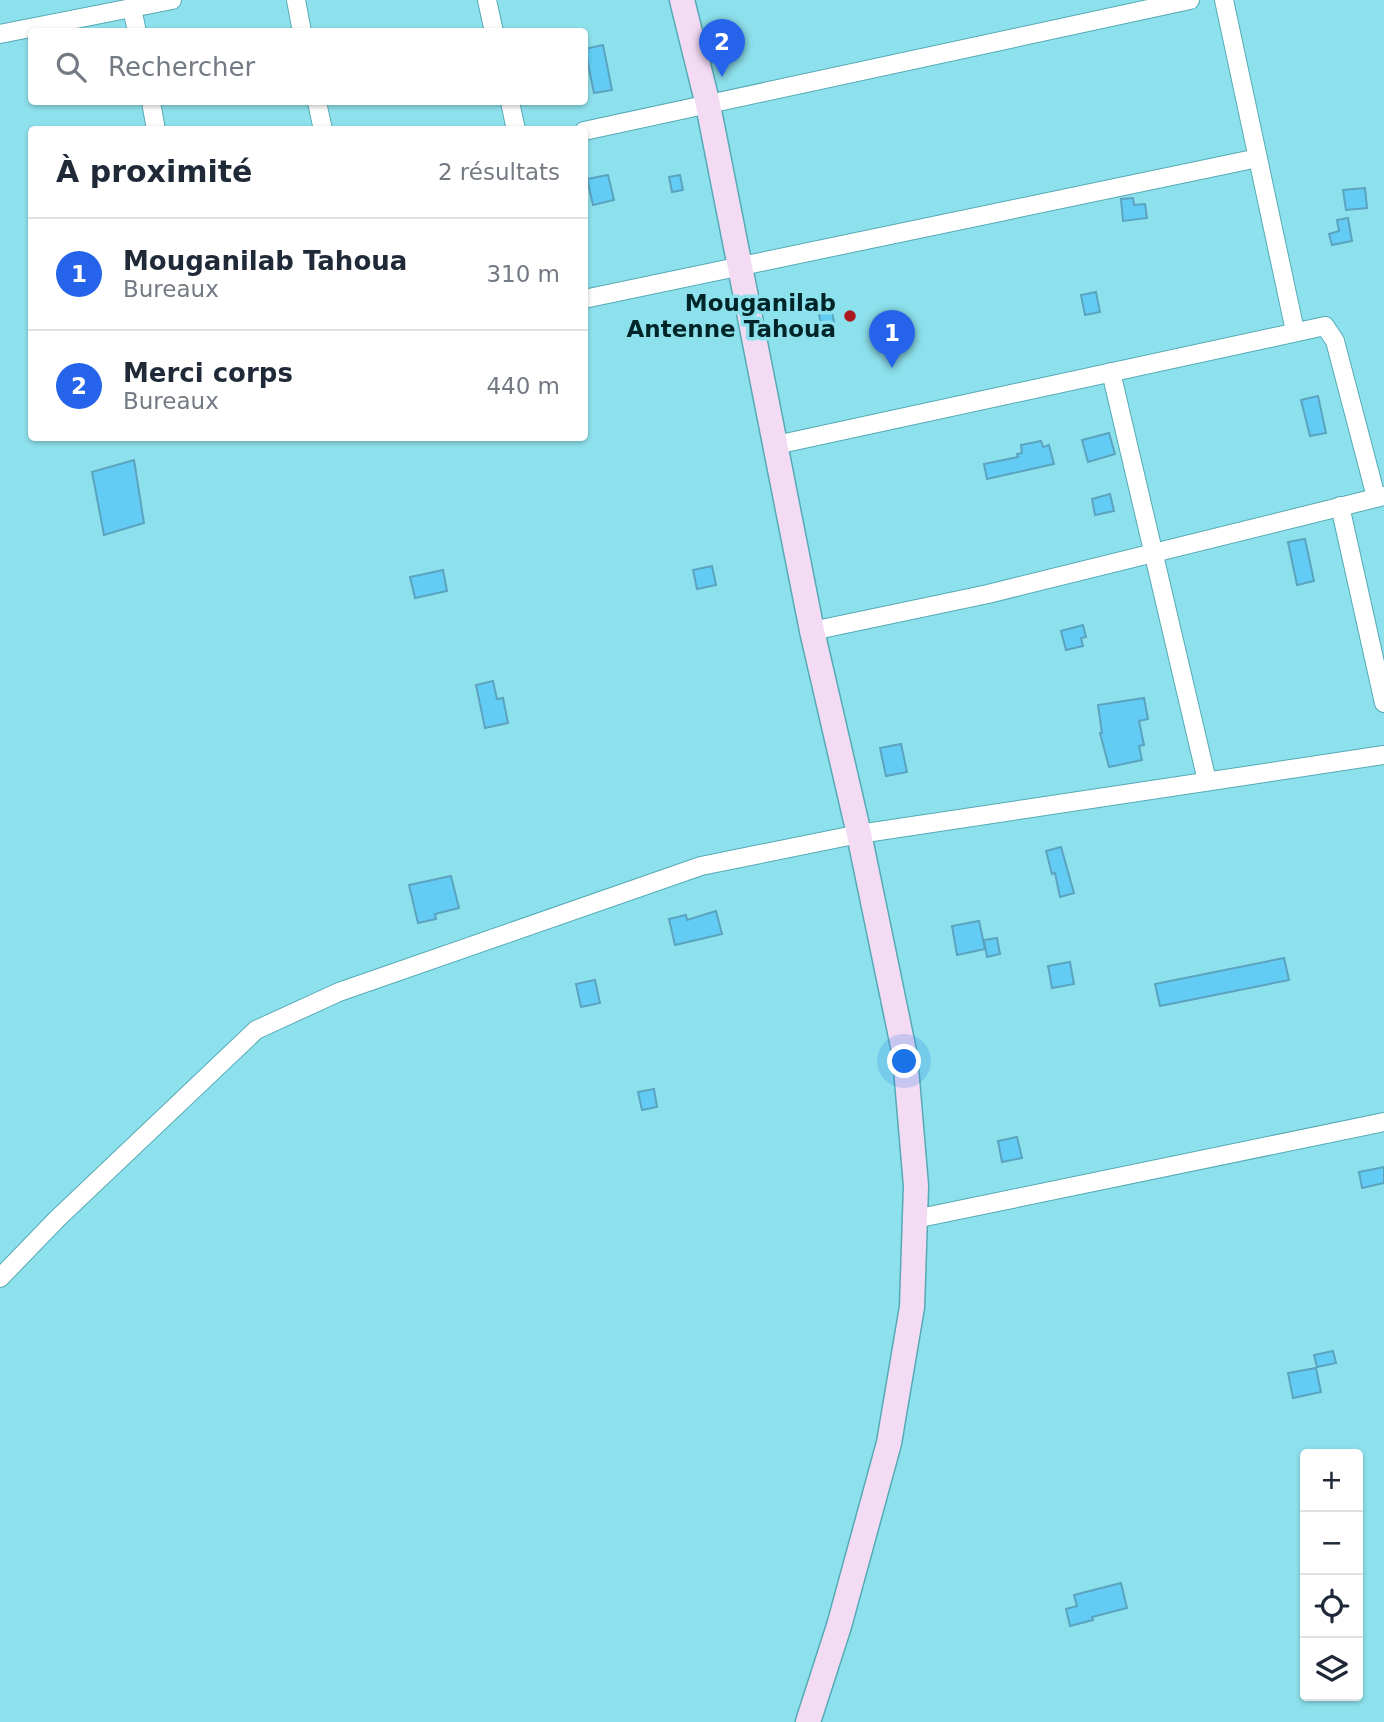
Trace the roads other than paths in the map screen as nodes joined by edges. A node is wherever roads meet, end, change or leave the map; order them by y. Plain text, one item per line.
1 (172, 0) edge
2 (296, 0) edge
3 (487, 0) edge
4 (682, 0) edge
5 (1190, 0) edge
6 (1224, 0) edge
7 (132, 8) junction
8 (28, 28) edge
9 (30, 28) edge
10 (136, 28) edge
11 (301, 28) edge
12 (493, 28) edge
13 (0, 34) edge
14 (151, 105) edge
15 (318, 105) edge
16 (511, 105) edge
17 (708, 105) junction
18 (155, 126) edge
19 (322, 126) edge
20 (515, 126) edge
21 (588, 130) edge
22 (1258, 158) junction
23 (740, 266) junction
24 (588, 298) edge
25 (1295, 331) junction
26 (1111, 372) junction
27 (776, 445) junction
28 (1380, 497) edge
29 (1340, 506) junction
30 (1153, 553) junction
31 (812, 631) junction
32 (1384, 703) edge
33 (1384, 755) edge
34 (1207, 781) junction
35 (859, 834) junction
36 (1384, 1122) edge
37 (915, 1219) junction
38 (0, 1278) edge
39 (808, 1722) edge

1 - 7 street
2 - 11 street
3 - 12 street
4 - 17 street
5 - 17 street
6 - 22 street
7 - 9 street
7 - 10 street
8 - 13 street
14 - 18 street
15 - 19 street
16 - 20 street
17 - 21 street
17 - 23 street
22 - 23 street
22 - 25 street
23 - 24 street
23 - 27 street
25 - 26 street
25 - 28 street
26 - 27 street
26 - 30 street
27 - 31 street
28 - 29 street
29 - 30 street
29 - 32 street
30 - 31 street
30 - 34 street
31 - 35 street
33 - 34 street
34 - 35 street
35 - 37 street
35 - 38 street
36 - 37 street
37 - 39 street

